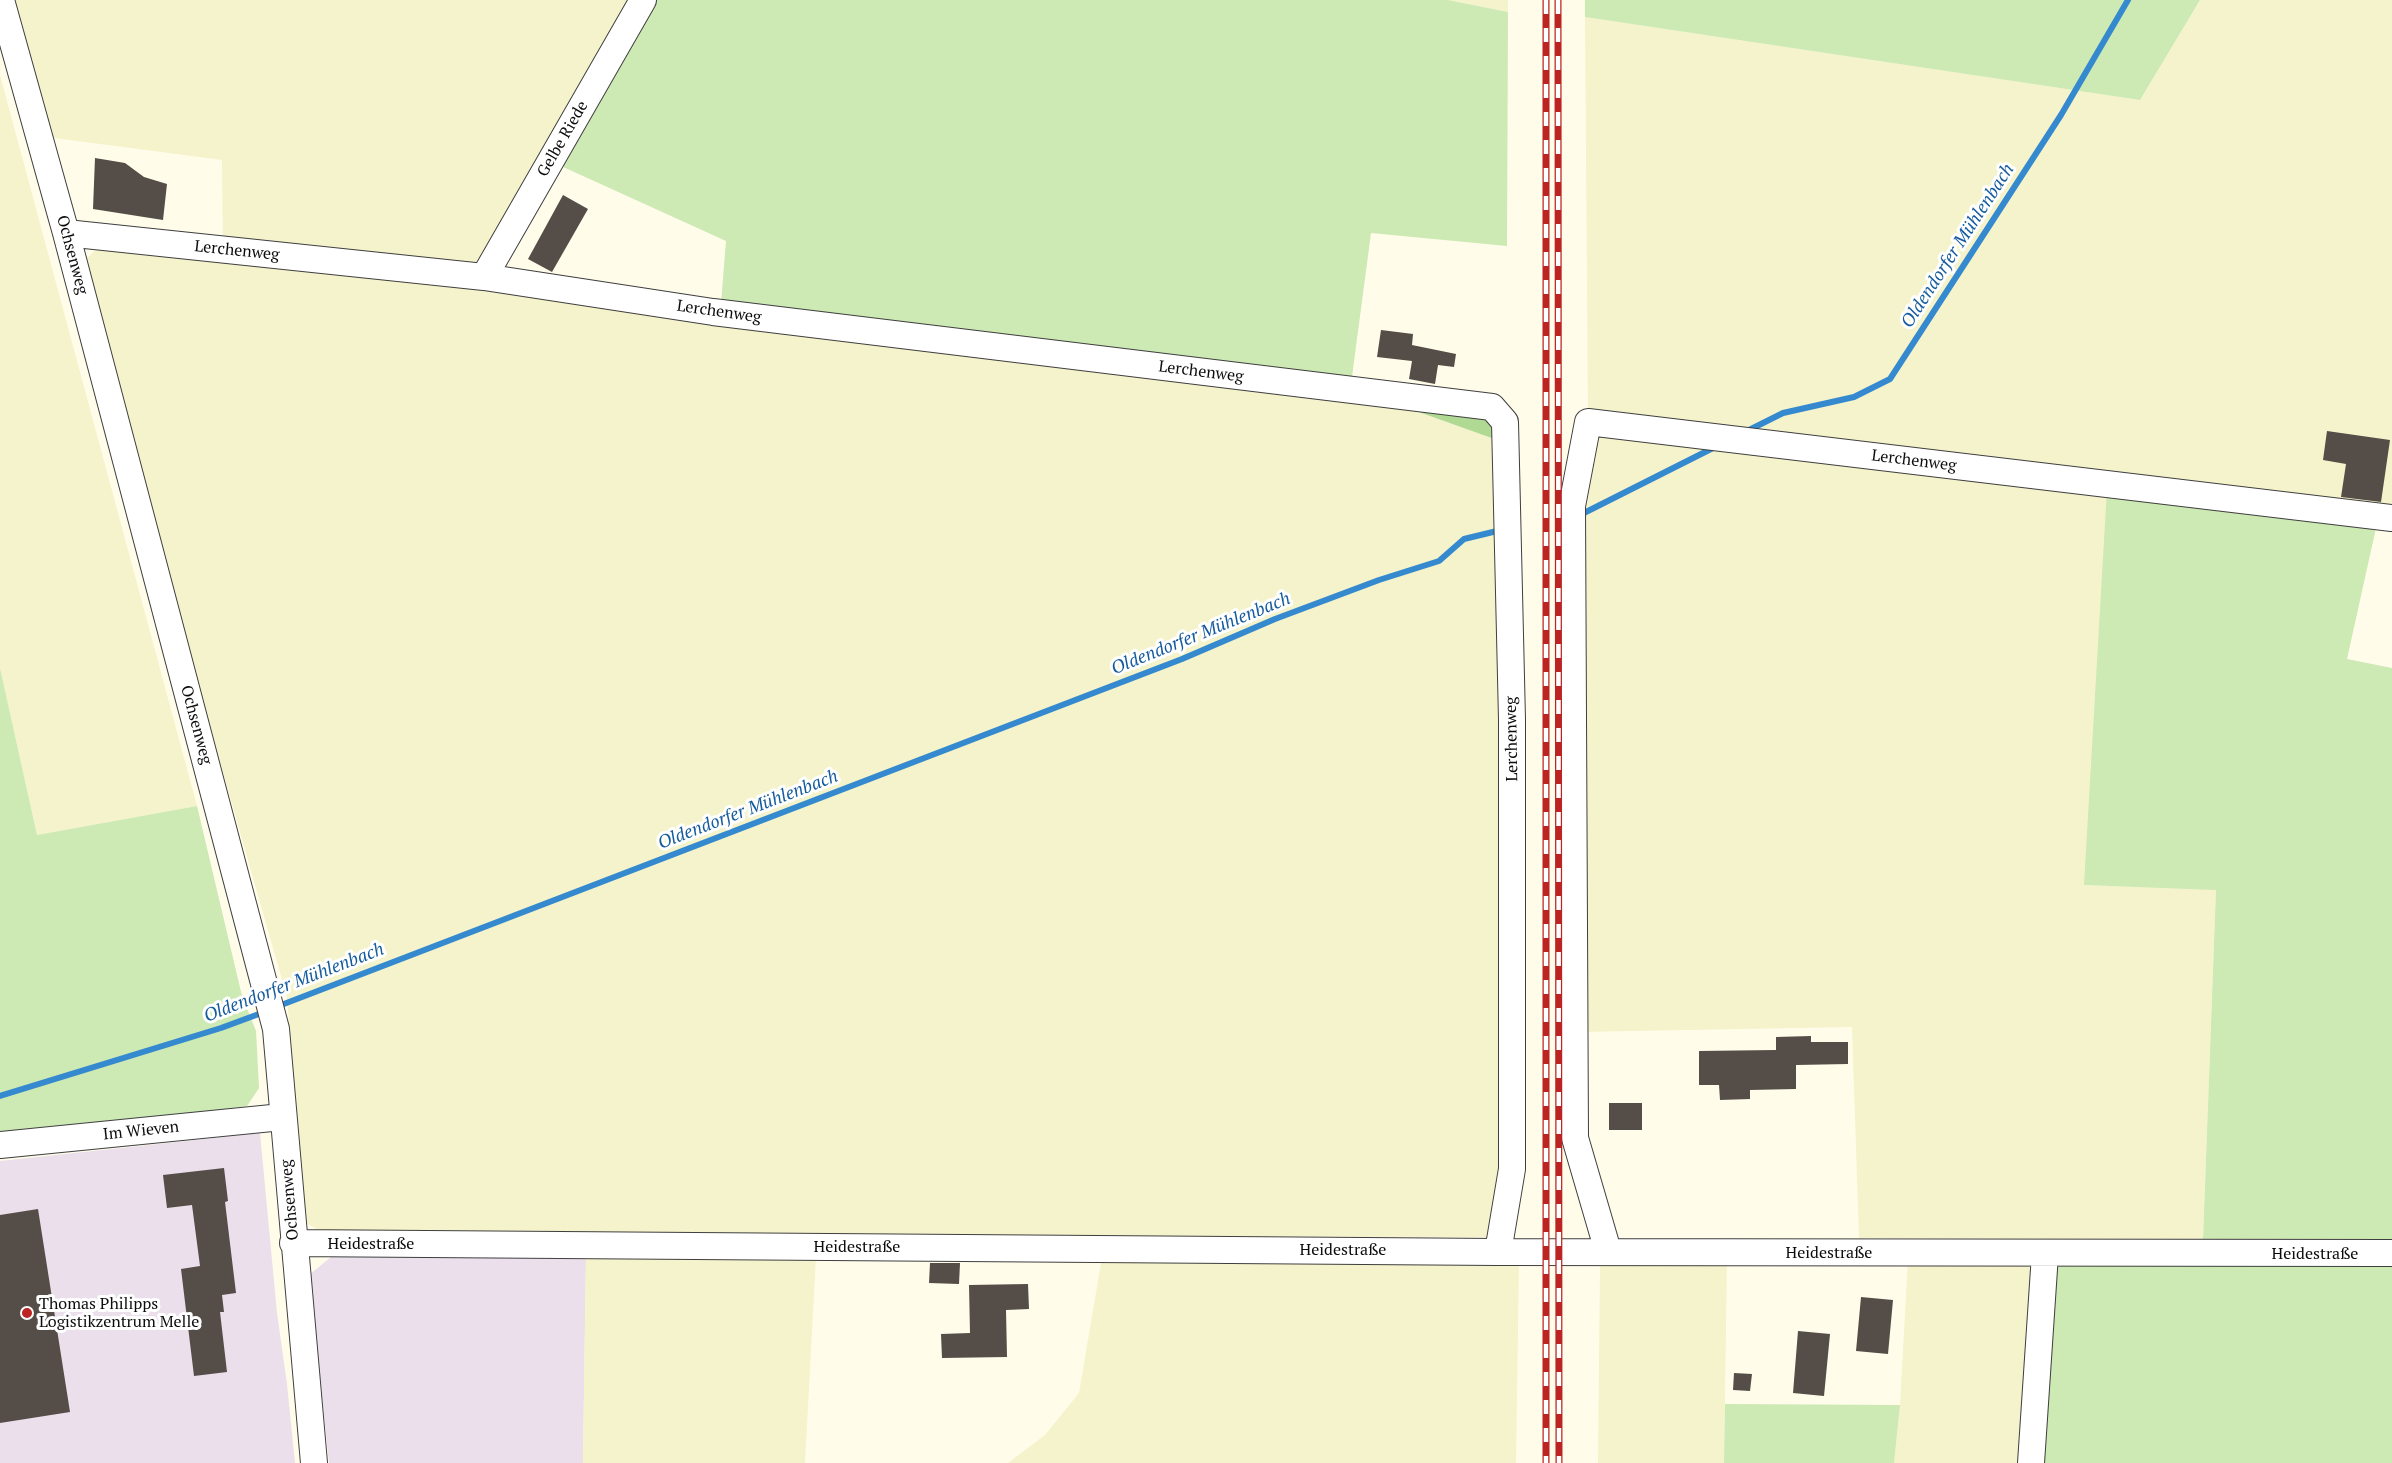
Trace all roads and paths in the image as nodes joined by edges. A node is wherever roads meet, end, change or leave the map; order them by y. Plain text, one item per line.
1 (1, 0) edge
2 (643, 0) edge
3 (66, 234) junction
4 (484, 277) junction
5 (2392, 518) edge
6 (282, 1117) junction
7 (0, 1145) edge
8 (293, 1243) junction
9 (1608, 1251) junction
10 (1498, 1252) junction
11 (2392, 1253) edge
12 (2045, 1254) junction
13 (314, 1463) edge
14 (2031, 1463) edge

1 - 3 street, Ochsenweg
2 - 4 street, Gelbe Riede
3 - 4 street, Lerchenweg
3 - 6 street, Ochsenweg
4 - 10 street, Lerchenweg
5 - 9 street, Lerchenweg
6 - 7 street, Im Wieven
6 - 8 street, Ochsenweg
8 - 10 street, Heidestraße
8 - 13 street, Ochsenweg
9 - 10 street, Heidestraße
9 - 12 street, Heidestraße
11 - 12 street, Heidestraße
12 - 14 street

